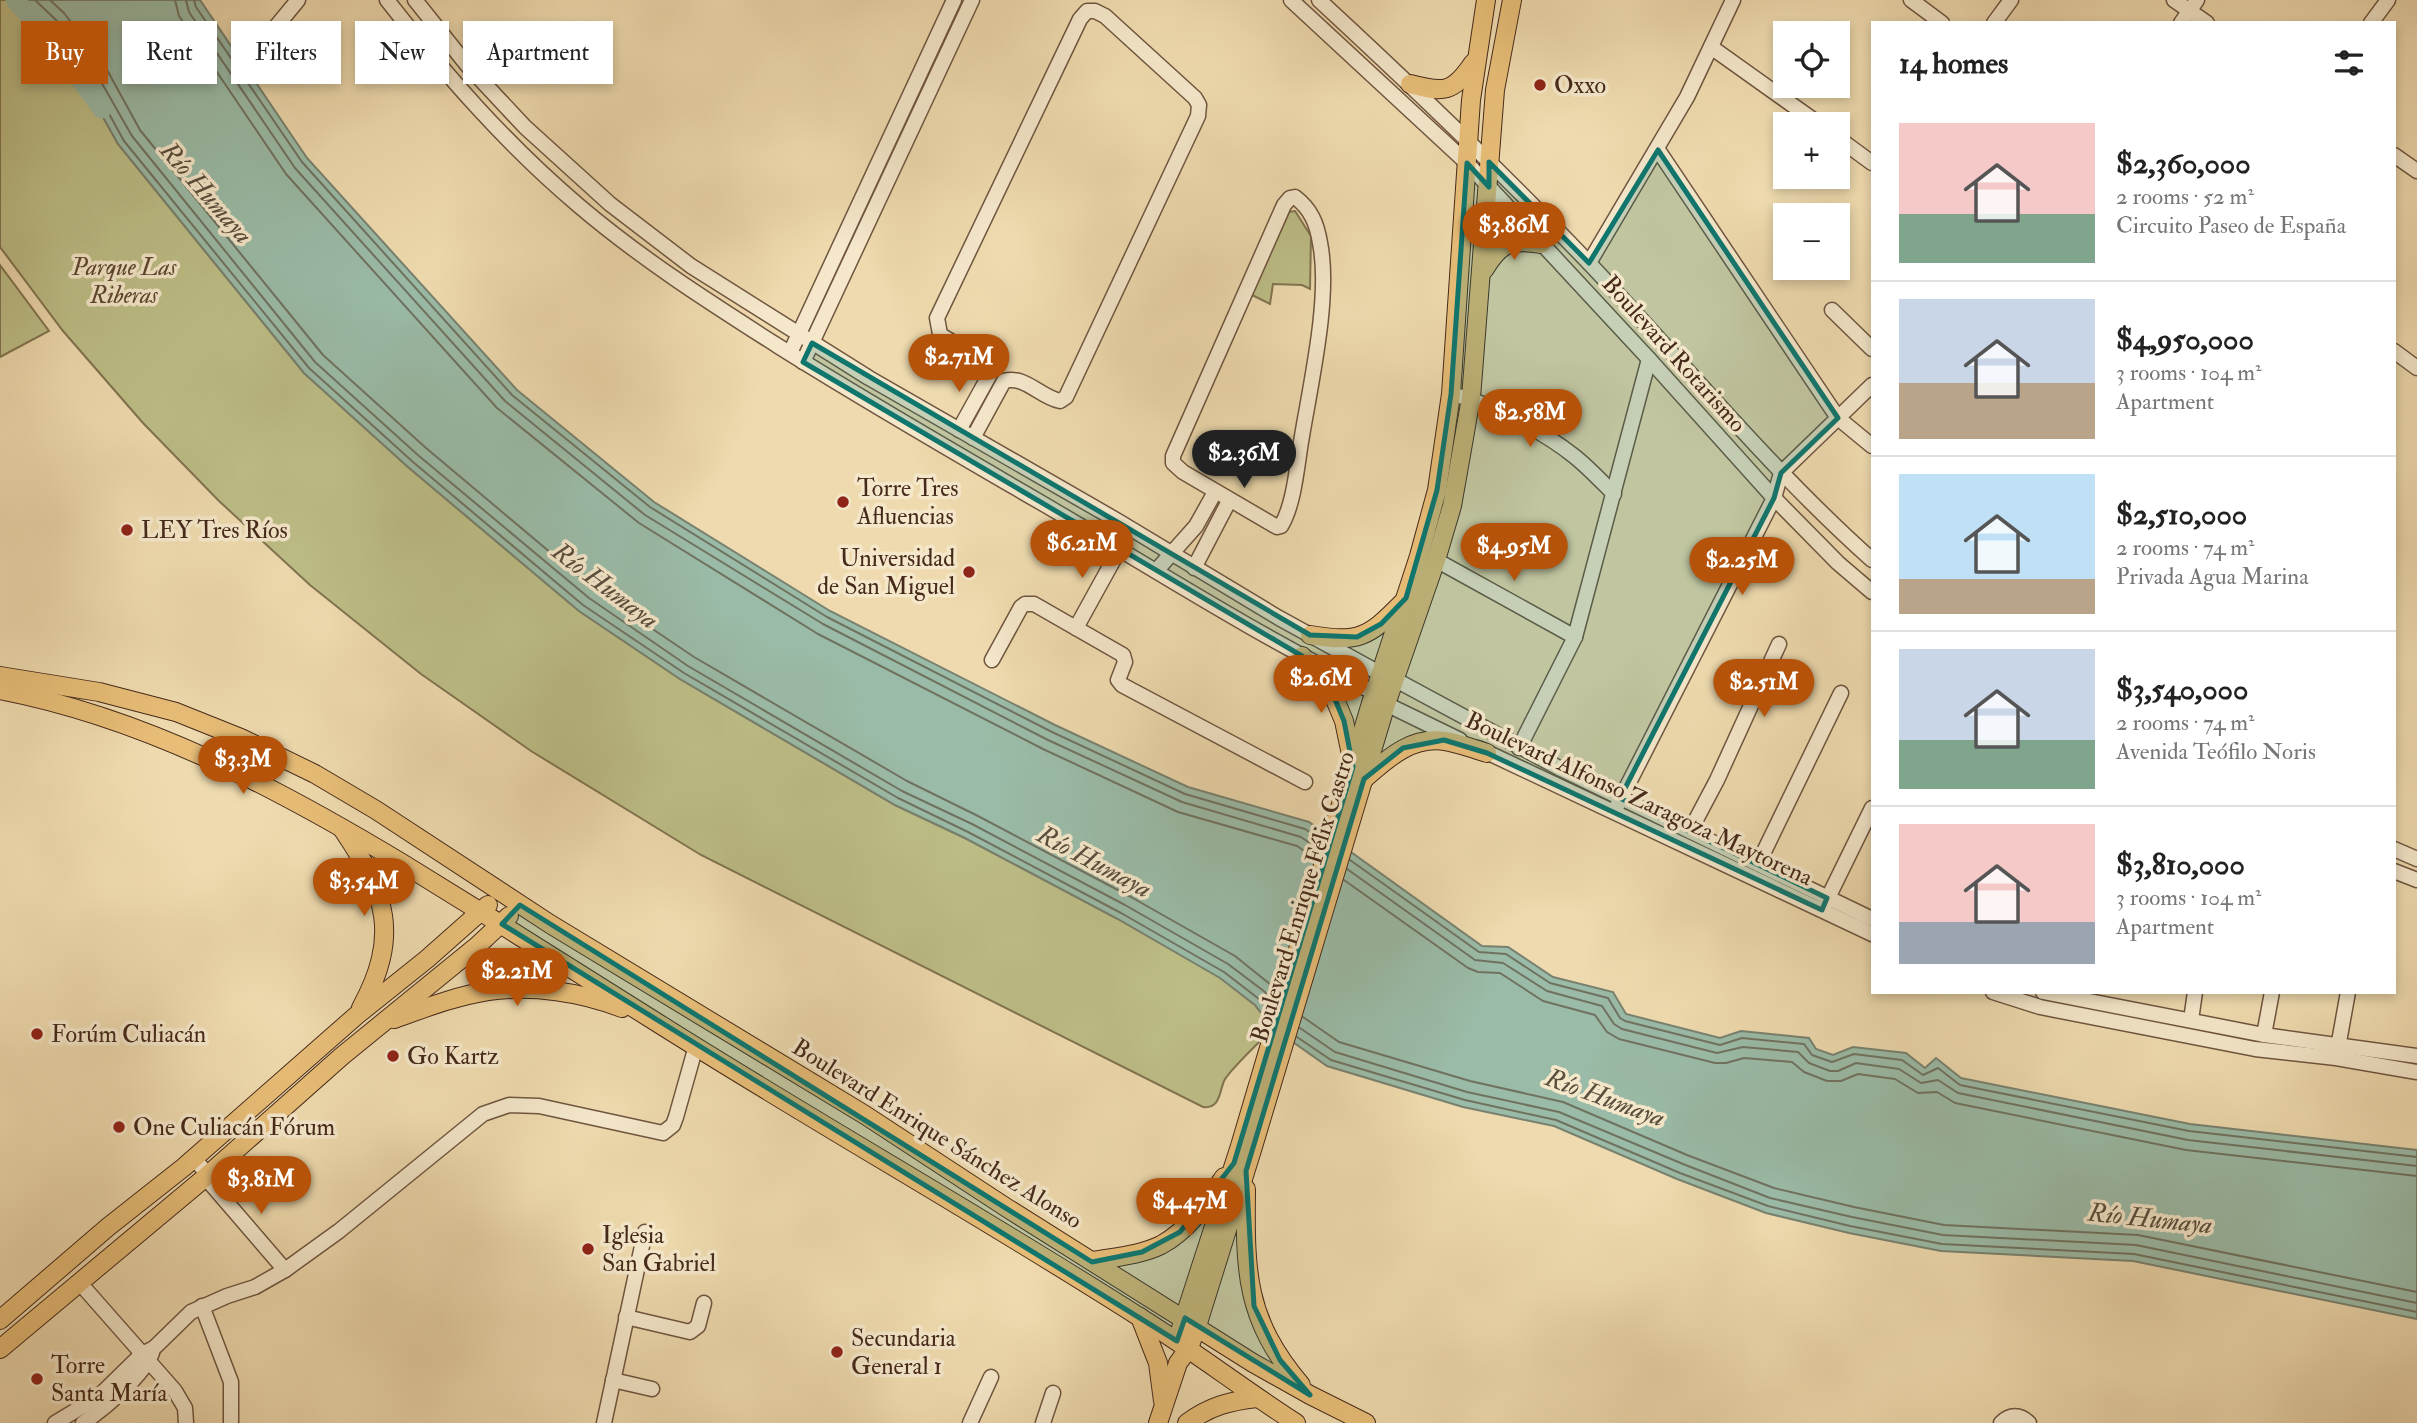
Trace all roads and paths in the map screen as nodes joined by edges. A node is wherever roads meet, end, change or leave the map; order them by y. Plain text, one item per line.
1 (298, 0) edge
2 (387, 0) edge
3 (415, 0) edge
4 (954, 0) edge
5 (972, 0) edge
6 (1291, 0) edge
7 (1319, 0) edge
8 (1486, 0) edge
9 (1513, 0) edge
10 (1733, 0) edge
11 (1911, 0) edge
12 (2011, 0) edge
13 (2174, 0) edge
14 (2388, 0) edge
15 (2189, 11) edge
16 (281, 21) edge
17 (1939, 21) edge
18 (1995, 21) edge
19 (2204, 21) edge
20 (2372, 21) edge
21 (1711, 47) junction
22 (1475, 60) junction
23 (1410, 84) junction
24 (1802, 112) edge
25 (1468, 139) junction
26 (1850, 147) edge
27 (1658, 150) junction
28 (2396, 156) edge
29 (1489, 162) junction
30 (1871, 162) edge
31 (1467, 163) junction
32 (2417, 171) edge
33 (573, 173) junction
34 (1489, 187) junction
35 (559, 189) junction
36 (1541, 244) junction
37 (1589, 263) junction
38 (1483, 273) junction
39 (1832, 310) dead end
40 (799, 334) junction
41 (812, 343) junction
42 (1871, 348) edge
43 (2396, 352) edge
44 (790, 353) junction
45 (1649, 359) junction
46 (803, 362) junction
47 (2417, 368) edge
48 (1871, 386) edge
49 (1451, 394) junction
50 (1471, 398) junction
51 (1839, 418) junction
52 (960, 430) junction
53 (973, 438) junction
54 (1871, 445) edge
55 (1780, 473) junction
56 (1215, 492) junction
57 (1614, 494) junction
58 (1774, 498) junction
59 (1229, 501) junction
60 (1196, 526) junction
61 (1211, 534) junction
62 (1119, 550) junction
63 (1170, 554) junction
64 (1871, 559) edge
65 (1436, 560) junction
66 (1194, 568) junction
67 (1156, 571) junction
68 (1871, 591) edge
69 (1406, 598) junction
70 (1076, 628) junction
71 (1310, 635) junction
72 (1575, 637) junction
73 (1779, 644) dead end
74 (1302, 656) junction
75 (992, 660) dead end
76 (0, 676) edge
77 (1387, 677) junction
78 (0, 690) edge
79 (1841, 693) dead end
80 (1380, 699) junction
81 (1519, 748) junction
82 (1487, 752) junction
83 (1359, 773) junction
84 (1305, 782) dead end
85 (1620, 798) junction
86 (1871, 810) edge
87 (1613, 813) junction
88 (339, 825) junction
89 (1690, 831) junction
90 (2396, 850) edge
91 (2417, 859) edge
92 (1758, 864) junction
93 (2396, 871) edge
94 (2417, 880) edge
95 (501, 893) junction
96 (1825, 904) junction
97 (520, 905) junction
98 (481, 911) junction
99 (1871, 919) edge
100 (502, 924) junction
101 (1871, 933) edge
102 (2006, 994) edge
103 (2054, 994) edge
104 (2195, 994) edge
105 (2272, 994) edge
106 (2348, 994) edge
107 (2032, 998) edge
108 (357, 1015) junction
109 (651, 1019) junction
110 (2191, 1020) junction
111 (384, 1022) junction
112 (2264, 1035) junction
113 (696, 1046) junction
114 (2337, 1051) junction
115 (2417, 1056) edge
116 (2417, 1072) edge
117 (1243, 1158) junction
118 (189, 1162) junction
119 (206, 1180) junction
120 (645, 1232) dead end
121 (1092, 1262) junction
122 (285, 1270) junction
123 (79, 1282) junction
124 (704, 1303) dead end
125 (202, 1306) junction
126 (626, 1317) junction
127 (1140, 1317) junction
128 (0, 1320) edge
129 (1191, 1322) junction
130 (0, 1349) edge
131 (1181, 1351) junction
132 (148, 1355) junction
133 (991, 1377) dead end
134 (613, 1380) junction
135 (652, 1389) dead end
136 (1053, 1393) dead end
137 (1310, 1395) junction
138 (1258, 1398) junction
139 (1164, 1405) junction
140 (55, 1423) edge
141 (83, 1423) edge
142 (186, 1423) edge
143 (231, 1423) edge
144 (604, 1423) edge
145 (970, 1423) edge
146 (1043, 1423) edge
147 (1158, 1423) edge
148 (1187, 1423) edge
149 (1296, 1423) edge
150 (1366, 1423) edge
151 (2001, 1423) edge
152 (2029, 1423) edge

1 - 16 street
2 - 35 street, Boulevard Alfonso Zaragoza Maytorena
3 - 33 street, Boulevard Alfonso Zaragoza Maytorena
4 - 40 street
5 - 41 street
6 - 31 street, Boulevard Rotarismo
7 - 23 street, Boulevard Rotarismo
8 - 22 main road, Boulevard Enrique Félix Castro
9 - 29 main road, Boulevard Enrique Félix Castro
10 - 21 street
11 - 17 street
12 - 18 street
13 - 15 street
14 - 20 street
15 - 19 street
21 - 24 street
21 - 27 street
22 - 23 main road
22 - 25 main road, Boulevard Enrique Félix Castro
23 - 25 street, Boulevard Rotarismo
25 - 29 street, Boulevard Rotarismo
25 - 31 main road, Boulevard Enrique Félix Castro
26 - 30 street
27 - 37 street
27 - 51 street
28 - 32 street
29 - 34 main road, Boulevard Enrique Félix Castro
29 - 37 street, Boulevard Rotarismo
31 - 34 street, Boulevard Rotarismo
31 - 49 main road, Boulevard Enrique Félix Castro
33 - 35 street
33 - 40 street, Boulevard Alfonso Zaragoza Maytorena
34 - 36 street, Boulevard Rotarismo
34 - 38 main road, Boulevard Enrique Félix Castro
35 - 44 street, Boulevard Alfonso Zaragoza Maytorena
36 - 38 main road
36 - 45 street, Boulevard Rotarismo
37 - 55 street, Boulevard Rotarismo
38 - 50 main road, Boulevard Enrique Félix Castro
39 - 42 street
40 - 41 street, Boulevard Alfonso Zaragoza Maytorena
40 - 44 street
41 - 46 street
41 - 52 street, Boulevard Alfonso Zaragoza Maytorena
43 - 47 street
44 - 46 street, Boulevard Alfonso Zaragoza Maytorena
45 - 57 street
45 - 58 street, Boulevard Rotarismo
46 - 62 street, Boulevard Alfonso Zaragoza Maytorena
48 - 51 street
49 - 50 street
49 - 69 main road, Boulevard Enrique Félix Castro
50 - 57 street
50 - 65 main road, Boulevard Enrique Félix Castro
51 - 54 street
51 - 55 street
52 - 53 street, Boulevard Alfonso Zaragoza Maytorena
52 - 53 street
53 - 63 street, Boulevard Alfonso Zaragoza Maytorena
55 - 58 street
55 - 64 street, Boulevard Rotarismo
56 - 59 street
56 - 59 street
56 - 60 street
57 - 72 street
58 - 68 street, Boulevard Rotarismo
58 - 85 street
59 - 61 street
60 - 61 street
60 - 63 street
61 - 66 street
62 - 67 street, Boulevard Alfonso Zaragoza Maytorena
62 - 70 street
63 - 66 street, Boulevard Alfonso Zaragoza Maytorena
63 - 67 street
65 - 72 street
65 - 77 main road, Boulevard Enrique Félix Castro
66 - 71 street, Boulevard Alfonso Zaragoza Maytorena
67 - 74 street, Boulevard Alfonso Zaragoza Maytorena
69 - 71 main road
69 - 77 main road, Boulevard Enrique Félix Castro
70 - 75 street
70 - 84 street
71 - 77 street, Boulevard Alfonso Zaragoza Maytorena
72 - 81 street
73 - 89 street
74 - 80 street, Boulevard Alfonso Zaragoza Maytorena
74 - 83 main road
76 - 95 main road, Boulevard Enrique Sánchez Alonso
77 - 80 main road, Boulevard Enrique Félix Castro
77 - 81 street, Boulevard Alfonso Zaragoza Maytorena
78 - 88 main road, Boulevard Enrique Sánchez Alonso
79 - 92 street
80 - 82 street, Boulevard Alfonso Zaragoza Maytorena
80 - 83 main road, Boulevard Enrique Félix Castro
81 - 85 street, Boulevard Alfonso Zaragoza Maytorena
82 - 83 main road
82 - 87 street, Boulevard Alfonso Zaragoza Maytorena
83 - 117 main road, Boulevard Enrique Félix Castro
85 - 87 street
85 - 89 street, Boulevard Alfonso Zaragoza Maytorena
86 - 96 street
87 - 96 street, Boulevard Alfonso Zaragoza Maytorena
88 - 98 main road, Boulevard Enrique Sánchez Alonso
88 - 108 main road
89 - 92 street, Boulevard Alfonso Zaragoza Maytorena
90 - 91 street
92 - 96 street, Boulevard Alfonso Zaragoza Maytorena
93 - 94 street
95 - 97 main road, Boulevard Enrique Sánchez Alonso
95 - 98 main road
96 - 99 street, Boulevard Alfonso Zaragoza Maytorena
96 - 101 street, Boulevard Alfonso Zaragoza Maytorena
97 - 100 main road
97 - 121 main road, Boulevard Enrique Sánchez Alonso
98 - 100 main road, Boulevard Enrique Sánchez Alonso
98 - 108 main road
100 - 109 main road, Boulevard Enrique Sánchez Alonso
100 - 111 main road
102 - 107 street
103 - 110 street
104 - 110 street
105 - 112 street
106 - 114 street
107 - 114 street
108 - 118 main road
109 - 111 main road
109 - 113 main road, Boulevard Enrique Sánchez Alonso
110 - 112 street
111 - 119 main road
112 - 114 street
113 - 122 street
113 - 127 main road, Boulevard Enrique Sánchez Alonso
114 - 115 street
114 - 116 street
117 - 121 main road
117 - 129 main road, Boulevard Enrique Félix Castro
117 - 137 main road
118 - 119 street
118 - 128 main road
119 - 122 street
119 - 123 main road
120 - 126 street
121 - 129 main road, Boulevard Enrique Sánchez Alonso
122 - 125 street
123 - 130 main road
123 - 132 street
124 - 126 street
125 - 132 street
125 - 143 street
126 - 134 street
127 - 131 main road, Boulevard Enrique Sánchez Alonso
127 - 139 main road
129 - 131 main road, Boulevard Enrique Félix Castro
129 - 137 main road, Boulevard Enrique Sánchez Alonso
131 - 138 main road, Boulevard Enrique Sánchez Alonso
131 - 139 main road, Boulevard Enrique Félix Castro
132 - 140 street
132 - 141 street
132 - 142 street
133 - 145 street
134 - 135 street
134 - 144 street
136 - 146 street
137 - 150 main road, Boulevard Enrique Sánchez Alonso
138 - 148 main road
138 - 149 main road, Boulevard Enrique Sánchez Alonso
139 - 147 main road, Boulevard Enrique Félix Castro
151 - 152 street

